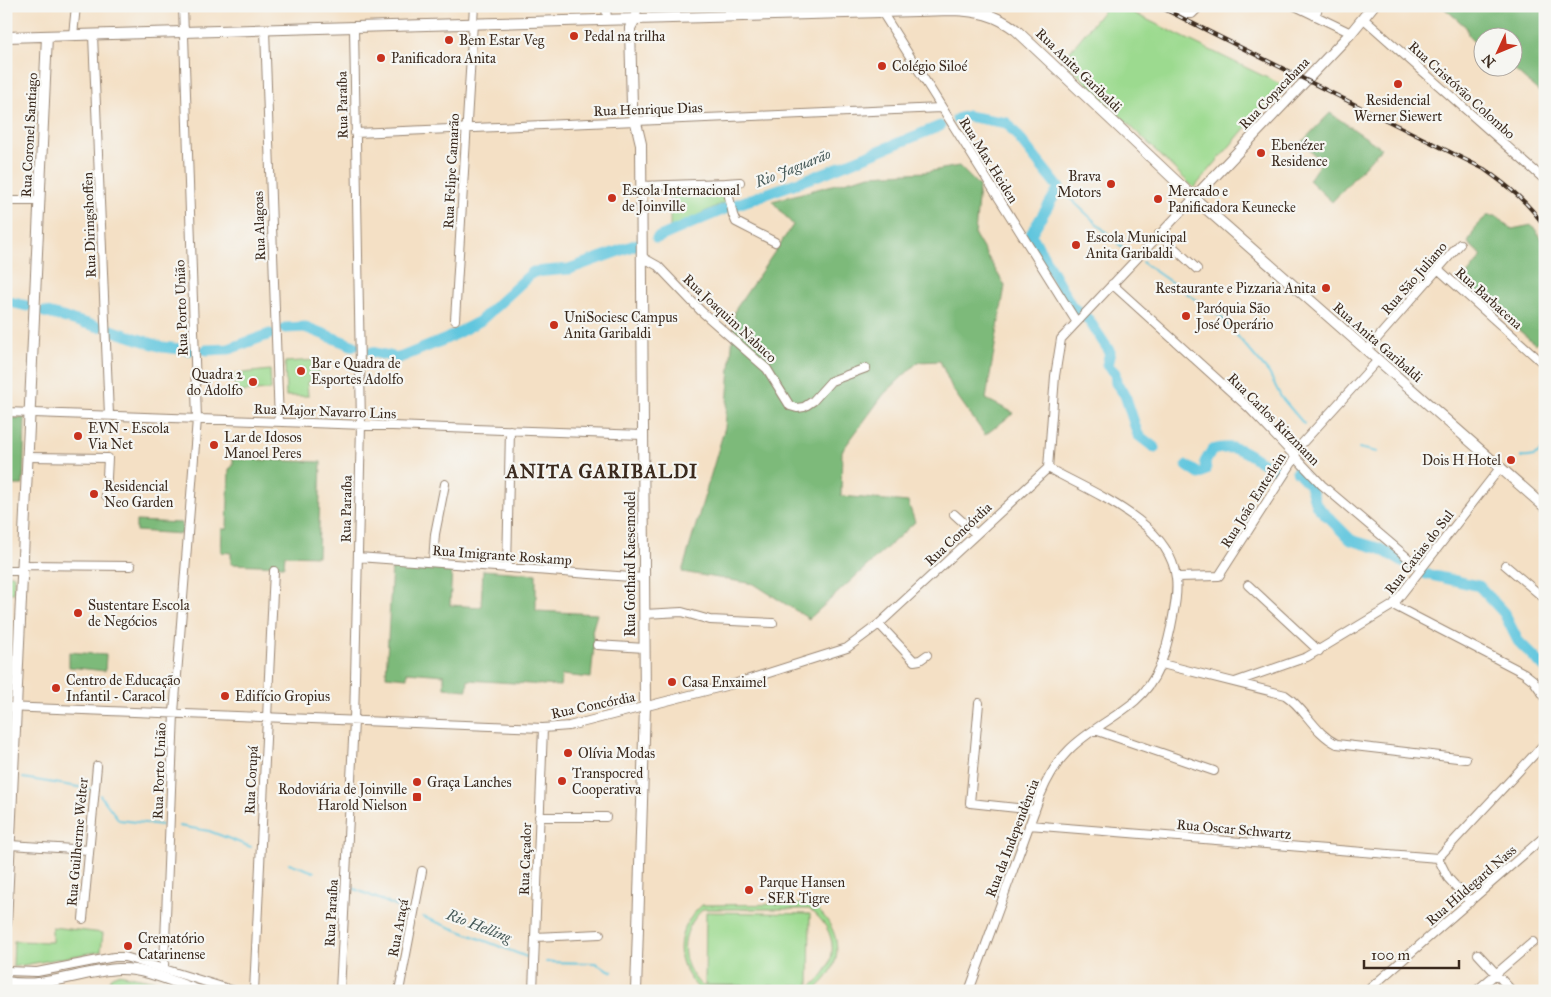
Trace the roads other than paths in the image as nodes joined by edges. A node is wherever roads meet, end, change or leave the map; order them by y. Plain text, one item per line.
1 (76, 6) edge
2 (183, 6) edge
3 (474, 6) edge
4 (606, 6) edge
5 (638, 6) edge
6 (1173, 6) edge
7 (1200, 6) edge
8 (1295, 6) edge
9 (1319, 6) edge
10 (1373, 6) edge
11 (952, 8) edge
12 (729, 11) edge
13 (882, 12) junction
14 (1315, 16) junction
15 (635, 19) junction
16 (1364, 19) junction
17 (607, 20) junction
18 (473, 24) junction
19 (354, 28) junction
20 (265, 30) junction
21 (184, 32) junction
22 (1351, 33) junction
23 (93, 34) junction
24 (72, 35) junction
25 (47, 36) junction
26 (6, 37) edge
27 (941, 108) junction
28 (636, 122) junction
29 (466, 128) junction
30 (355, 133) junction
31 (1545, 180) edge
32 (740, 182) dead end
33 (726, 183) junction
34 (642, 186) junction
35 (1194, 198) junction
36 (6, 201) edge
37 (39, 202) junction
38 (1160, 234) junction
39 (775, 242) dead end
40 (1460, 244) dead end
41 (642, 257) junction
42 (1438, 269) junction
43 (1198, 270) dead end
44 (1112, 284) junction
45 (1078, 319) junction
46 (455, 320) dead end
47 (1367, 350) junction
48 (1378, 360) junction
49 (1545, 365) edge
50 (866, 368) dead end
51 (6, 412) edge
52 (30, 412) junction
53 (109, 415) junction
54 (197, 418) junction
55 (279, 422) junction
56 (361, 424) junction
57 (510, 430) junction
58 (643, 435) junction
59 (28, 457) junction
60 (1294, 458) junction
61 (1048, 468) junction
62 (1500, 468) junction
63 (445, 484) dead end
64 (106, 496) dead end
65 (1545, 508) edge
66 (954, 514) dead end
67 (976, 534) junction
68 (358, 557) junction
69 (433, 562) junction
70 (1505, 565) dead end
71 (132, 566) dead end
72 (23, 568) junction
73 (507, 568) junction
74 (1422, 569) junction
75 (6, 571) edge
76 (274, 571) dead end
77 (1176, 577) junction
78 (644, 578) junction
79 (1248, 585) dead end
80 (1545, 599) edge
81 (1393, 605) junction
82 (644, 614) junction
83 (773, 623) dead end
84 (879, 624) junction
85 (597, 645) dead end
86 (645, 648) junction
87 (1319, 651) junction
88 (926, 655) dead end
89 (1162, 664) junction
90 (1235, 682) junction
91 (1545, 698) edge
92 (979, 703) dead end
93 (11, 707) edge
94 (645, 707) junction
95 (174, 714) junction
96 (267, 717) junction
97 (354, 721) junction
98 (542, 728) junction
99 (1095, 730) junction
100 (1545, 743) edge
101 (1466, 759) dead end
102 (96, 766) dead end
103 (1214, 771) dead end
104 (1034, 810) junction
105 (539, 817) junction
106 (606, 817) dead end
107 (1029, 825) junction
108 (1545, 836) edge
109 (10, 845) junction
110 (89, 850) junction
111 (1438, 858) junction
112 (422, 871) dead end
113 (1470, 902) junction
114 (83, 919) dead end
115 (6, 924) edge
116 (600, 934) dead end
117 (535, 937) junction
118 (1533, 942) dead end
119 (1478, 954) dead end
120 (164, 967) junction
121 (6, 971) edge
122 (1496, 973) junction
123 (11, 983) edge
124 (49, 987) edge
125 (27, 991) edge
126 (200, 991) edge
127 (235, 991) edge
128 (254, 991) edge
129 (340, 991) edge
130 (399, 991) edge
131 (533, 991) edge
132 (636, 991) edge
133 (969, 991) edge
134 (1367, 991) edge
135 (1476, 991) edge
136 (1512, 991) edge

1 - 24 street
2 - 21 street, Rua Porto União
3 - 18 street, Rua Felipe Camarão
4 - 17 street
5 - 15 street
6 - 7 street
8 - 14 street
9 - 14 street
10 - 16 main road, Rua Copacabana
11 - 13 main road, Rua Anita Garibaldi
11 - 35 main road, Rua Anita Garibaldi
12 - 13 main road, Rua Anita Garibaldi
12 - 15 main road, Rua Anita Garibaldi
13 - 27 street, Rua Max Heiden
14 - 22 street
15 - 17 main road, Rua Anita Garibaldi
15 - 28 main road, Rua Gothard Kaesemodel
16 - 22 main road, Rua Copacabana
16 - 31 street, Rua Cristóvão Colombo
17 - 18 main road, Rua Anita Garibaldi
18 - 19 main road, Rua Anita Garibaldi
18 - 29 street, Rua Felipe Camarão
19 - 20 main road, Rua Anita Garibaldi
19 - 30 street, Rua Paraíba
20 - 21 main road, Rua Anita Garibaldi
20 - 55 street, Rua Alagoas
21 - 23 main road, Rua Anita Garibaldi
21 - 54 street, Rua Porto União
22 - 35 main road, Rua Copacabana
23 - 24 main road, Rua Anita Garibaldi
23 - 53 street, Rua Diringshoffen
24 - 25 main road, Rua Anita Garibaldi
25 - 26 main road, Rua Anita Garibaldi
25 - 37 main road, Rua Coronel Santiago
27 - 28 street, Rua Henrique Dias
27 - 45 street, Rua Max Heiden
28 - 29 street, Rua Henrique Dias
28 - 34 main road, Rua Gothard Kaesemodel
29 - 30 street, Rua Henrique Dias
29 - 46 street, Rua Felipe Camarão
30 - 56 street, Rua Paraíba
32 - 33 street
33 - 34 street
33 - 39 street
34 - 41 main road, Rua Gothard Kaesemodel
35 - 38 street
35 - 47 main road, Rua Anita Garibaldi
36 - 37 street
37 - 52 main road, Rua Coronel Santiago
38 - 43 street
38 - 44 street
40 - 42 street, Rua São Juliano
41 - 50 street, Rua Joaquim Nabuco
41 - 58 main road, Rua Gothard Kaesemodel
42 - 47 street, Rua São Juliano
42 - 49 street, Rua Barbacena
44 - 45 street
44 - 60 street, Rua Carlos Ritzmann
45 - 61 street
47 - 48 main road, Rua Anita Garibaldi
48 - 60 street, Rua João Enterlein
48 - 62 main road, Rua Anita Garibaldi
51 - 52 street, Rua Major Navarro Lins
52 - 53 street, Rua Major Navarro Lins
52 - 59 main road, Rua Coronel Santiago
53 - 54 street, Rua Major Navarro Lins
54 - 55 street, Rua Major Navarro Lins
54 - 95 street, Rua Porto União
55 - 56 street, Rua Major Navarro Lins
56 - 57 street, Rua Major Navarro Lins
56 - 68 street, Rua Paraíba
57 - 58 street, Rua Major Navarro Lins
57 - 73 street
58 - 78 main road, Rua Gothard Kaesemodel
59 - 64 street
59 - 72 main road, Rua Coronel Santiago
60 - 74 street, Rua Carlos Ritzmann
60 - 77 street, Rua João Enterlein
61 - 67 street, Rua Concórdia
61 - 77 street, Rua da Independência
62 - 65 main road, Rua Anita Garibaldi
62 - 74 street, Rua Caxias do Sul
63 - 69 street
66 - 67 street
67 - 84 street, Rua Concórdia
68 - 69 street, Rua Imigrante Roskamp
68 - 97 street, Rua Paraíba
69 - 73 street, Rua Imigrante Roskamp
70 - 80 street
71 - 72 street
72 - 75 street
72 - 93 main road, Rua Coronel Santiago
73 - 78 street, Rua Imigrante Roskamp
74 - 81 street, Rua Caxias do Sul
76 - 96 street, Rua Corupá
77 - 89 street, Rua da Independência
78 - 82 main road, Rua Gothard Kaesemodel
79 - 87 street
81 - 87 street, Rua Caxias do Sul
81 - 91 street
82 - 83 street
82 - 86 main road, Rua Gothard Kaesemodel
84 - 88 street
84 - 94 street, Rua Concórdia
85 - 86 street
86 - 94 main road, Rua Gothard Kaesemodel
87 - 90 street, Rua Caxias do Sul
89 - 90 street
89 - 99 street, Rua da Independência
90 - 101 street
92 - 104 street
93 - 95 street, Rua Concórdia
93 - 109 main road, Rua Coronel Santiago
94 - 98 street, Rua Concórdia
94 - 132 main road, Rua Gothard Kaesemodel
95 - 96 street, Rua Concórdia
95 - 120 street, Rua Porto União
96 - 97 street, Rua Concórdia
96 - 128 street, Rua Corupá
97 - 98 street, Rua Concórdia
97 - 129 street, Rua Paraíba
98 - 105 street, Rua Caçador
99 - 103 street
99 - 104 street, Rua da Independência
100 - 111 street
102 - 110 street, Rua Guilherme Welter
104 - 107 street, Rua da Independência
105 - 106 street
105 - 117 street, Rua Caçador
107 - 111 street, Rua Oscar Schwartz
107 - 133 street, Rua da Independência
108 - 113 street, Rua Hildegard Nass
109 - 110 street
109 - 115 main road, Rua Coronel Santiago
110 - 114 street, Rua Guilherme Welter
111 - 113 street
112 - 130 street, Rua Araçá
113 - 134 street, Rua Hildegard Nass
116 - 117 street
117 - 131 street, Rua Caçador
118 - 122 street
119 - 122 street
120 - 121 street
120 - 127 street
122 - 135 street
122 - 136 street
123 - 124 main road
123 - 125 street
124 - 126 main road

